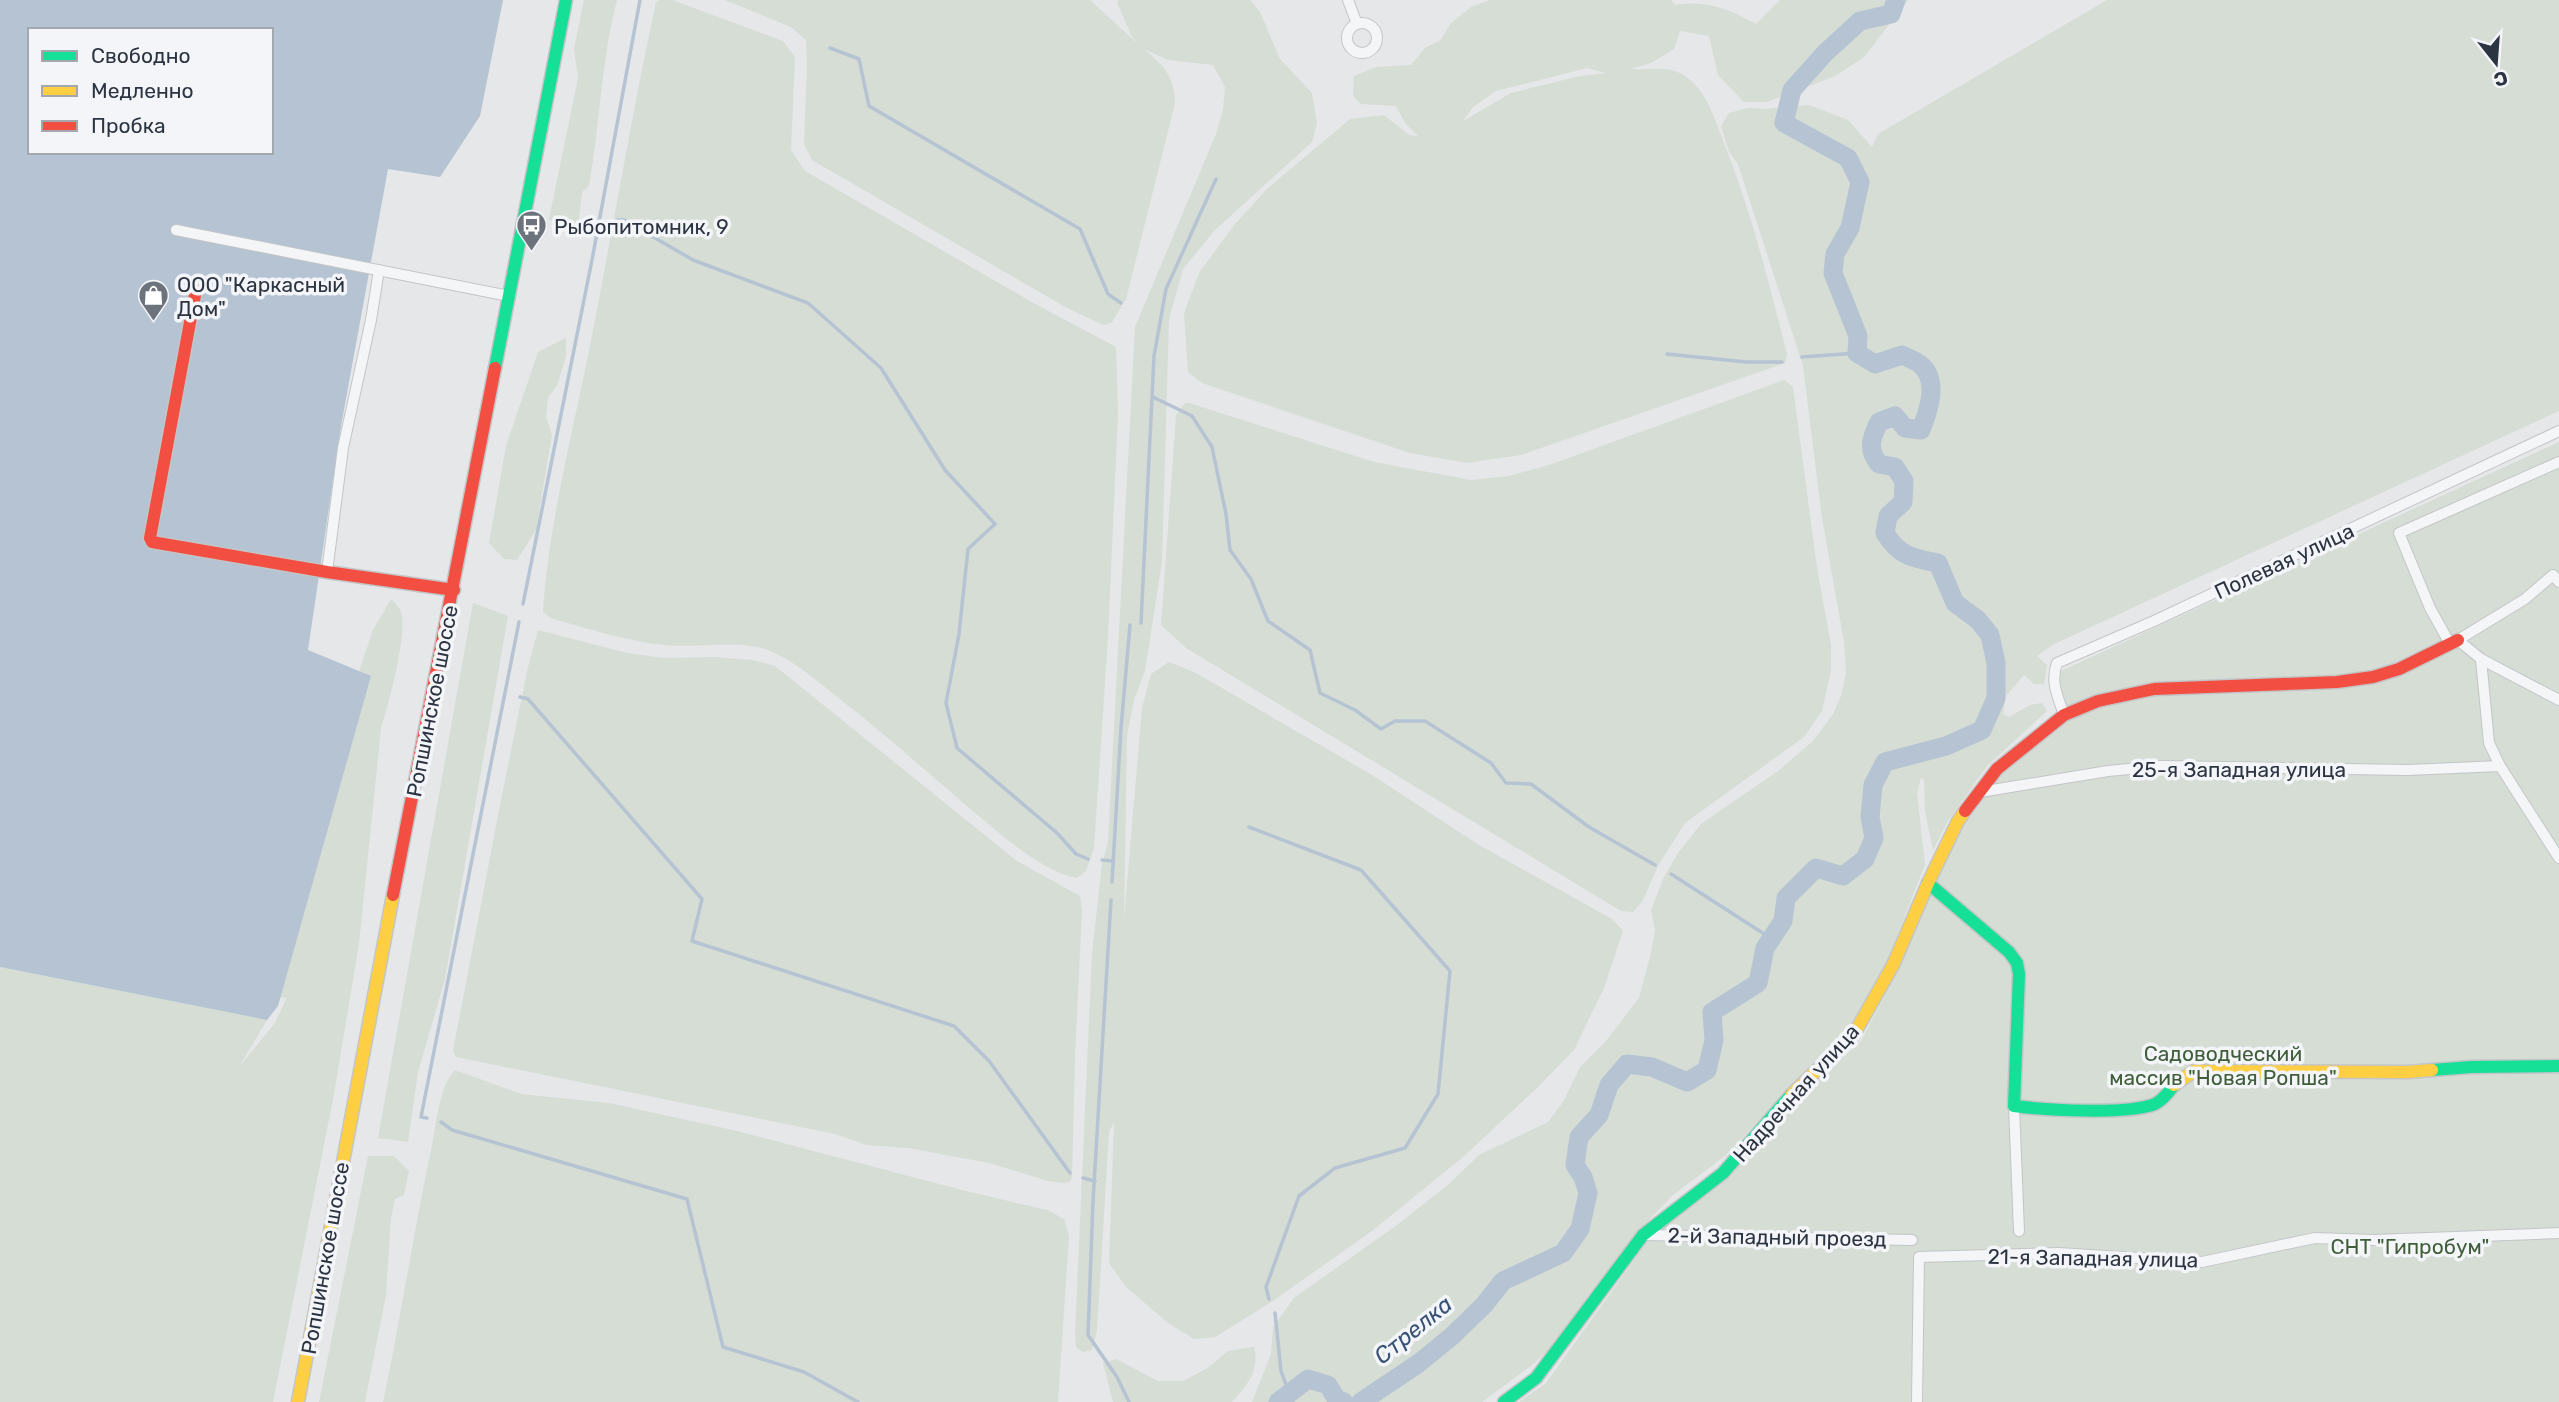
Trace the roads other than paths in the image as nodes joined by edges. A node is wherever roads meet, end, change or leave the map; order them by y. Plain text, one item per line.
1 (566, 0) edge
2 (1348, 0) edge
3 (1357, 24) dead end
4 (176, 230) dead end
5 (379, 270) junction
6 (196, 290) dead end
7 (509, 296) junction
8 (2559, 431) edge
9 (2559, 462) edge
10 (327, 572) junction
11 (2559, 582) edge
12 (454, 590) junction
13 (2454, 642) junction
14 (2481, 659) junction
15 (2559, 700) edge
16 (2064, 715) junction
17 (2500, 766) junction
18 (1980, 792) junction
19 (2559, 858) edge
20 (1928, 883) junction
21 (2559, 1066) edge
22 (2014, 1106) junction
23 (2019, 1231) dead end
24 (2559, 1233) edge
25 (1643, 1235) junction
26 (1912, 1240) dead end
27 (298, 1402) edge
28 (1504, 1402) edge
29 (1917, 1402) edge

1 - 7 street, Ропшинское шоссе
2 - 3 street
4 - 5 street
5 - 7 street
5 - 10 street
6 - 10 street
7 - 12 street, Ропшинское шоссе
8 - 16 street, Полевая улица
9 - 13 street
10 - 12 street
11 - 13 street
12 - 27 street, Ропшинское шоссе
13 - 14 street
13 - 16 street, Надречная улица
14 - 15 street
14 - 17 street
16 - 18 street, Надречная улица
17 - 18 street, 25-я Западная улица
17 - 19 street
18 - 20 street, Надречная улица
20 - 22 street
20 - 25 street, Надречная улица
21 - 22 street
22 - 23 street
24 - 29 street, 21-я Западная улица
25 - 26 street, 2-й Западный проезд
25 - 28 street, Надречная улица

